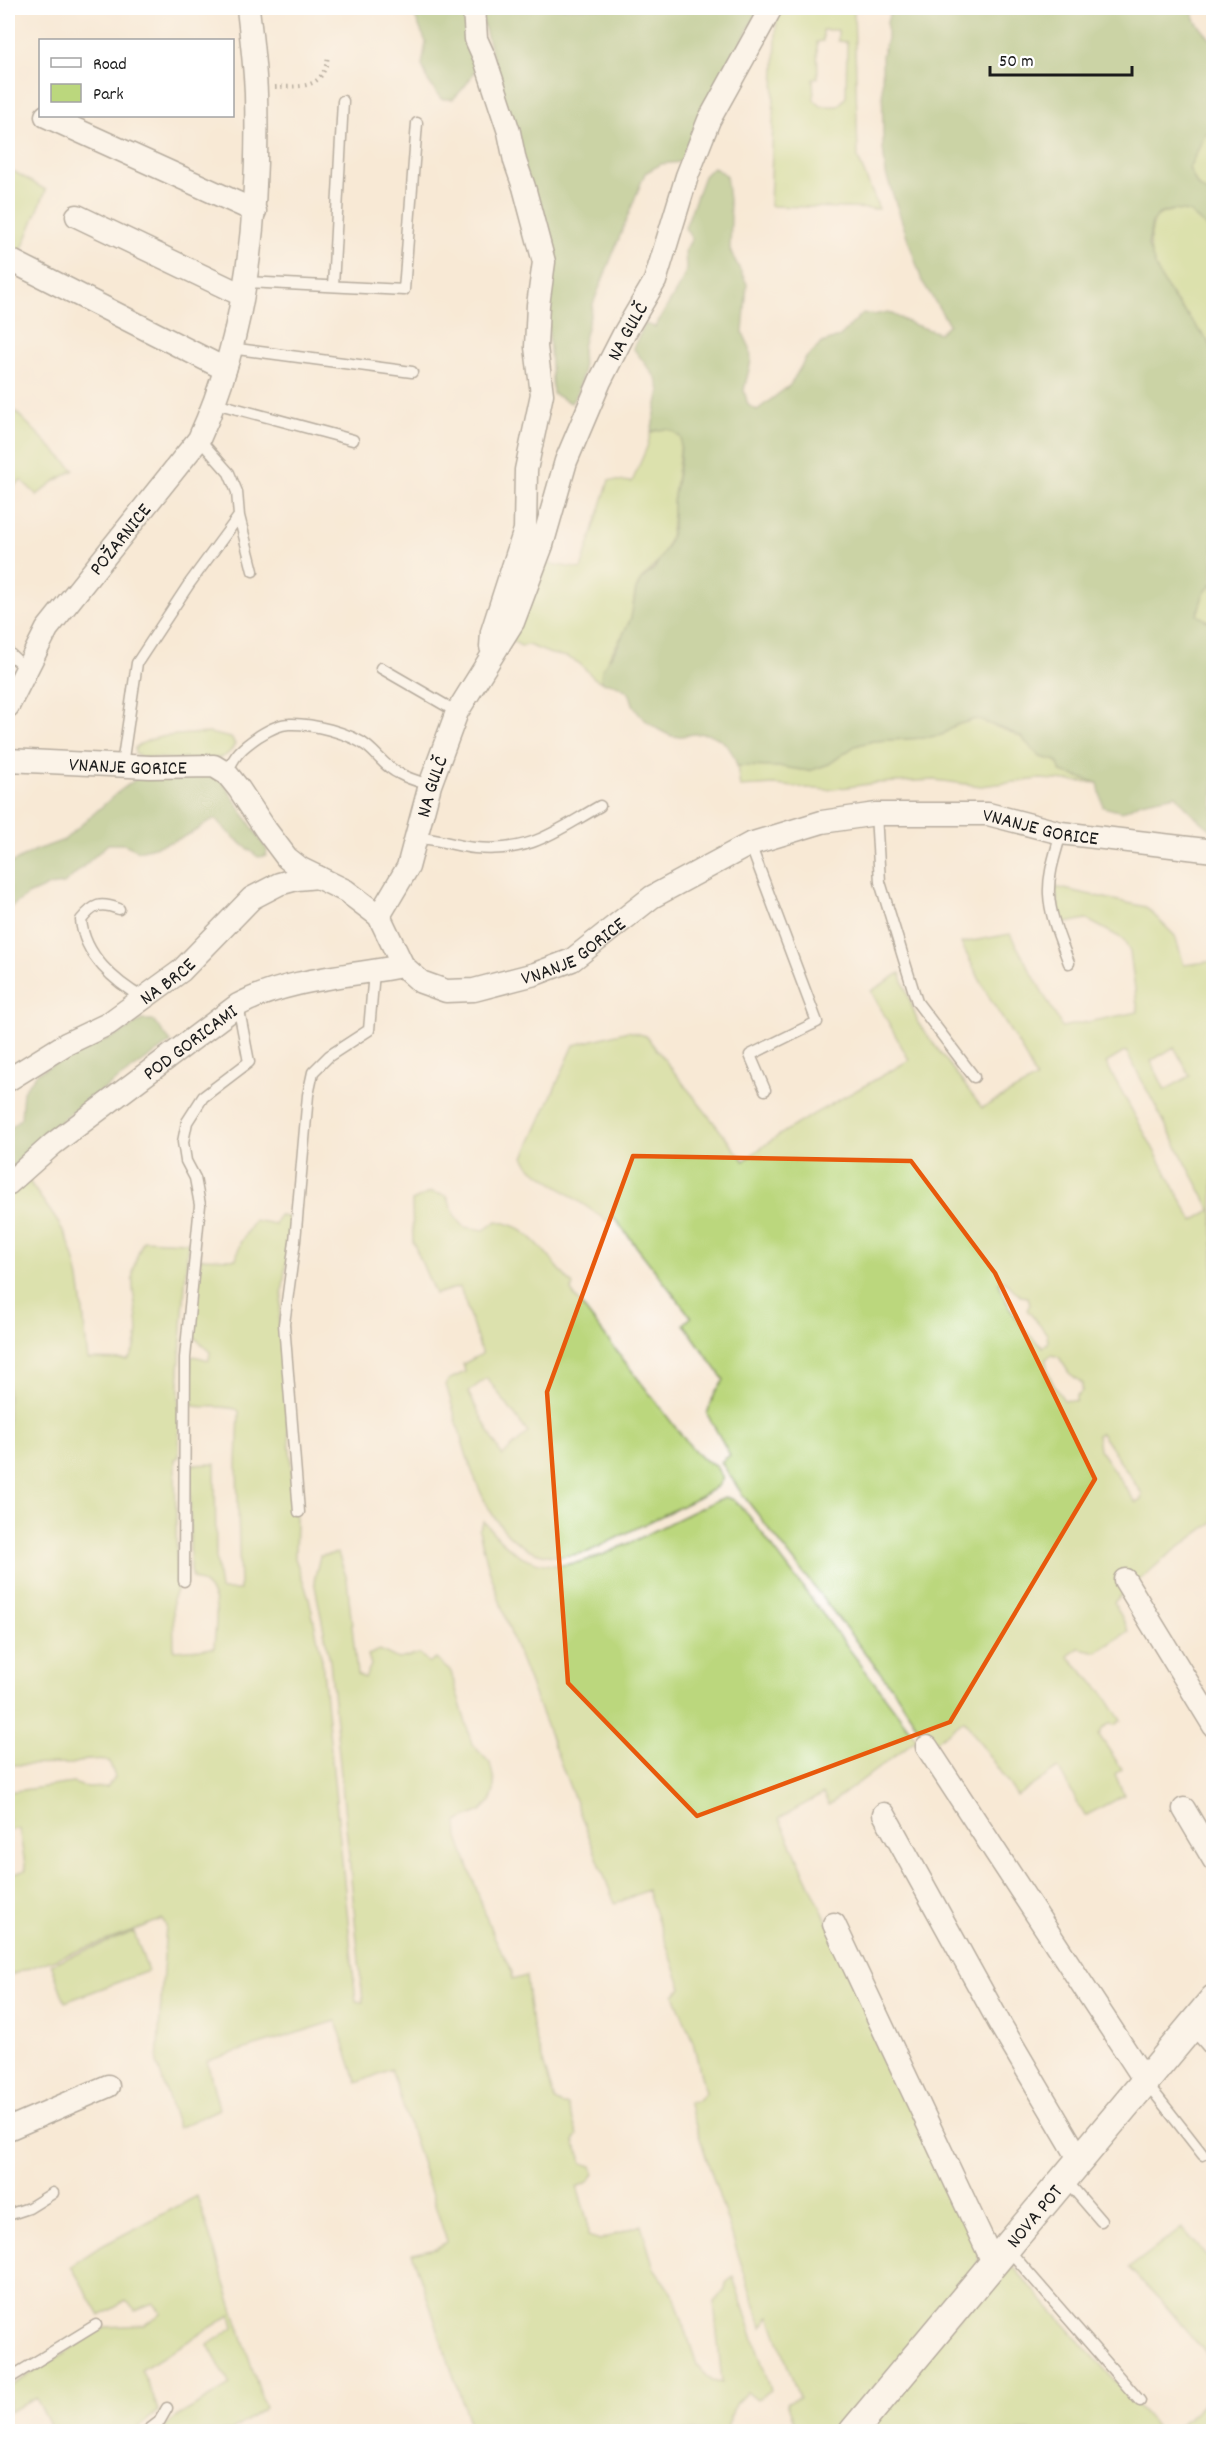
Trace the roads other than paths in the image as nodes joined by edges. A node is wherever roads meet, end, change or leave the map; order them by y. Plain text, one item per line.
1 (248, 8) edge
2 (474, 8) edge
3 (771, 8) edge
4 (343, 101) dead end
5 (48, 117) edge
6 (417, 123) dead end
7 (255, 211) junction
8 (77, 216) dead end
9 (8, 259) edge
10 (333, 286) junction
11 (244, 288) junction
12 (228, 358) junction
13 (412, 372) dead end
14 (215, 403) junction
15 (198, 439) junction
16 (353, 440) dead end
17 (239, 516) junction
18 (253, 571) dead end
19 (8, 652) edge
20 (491, 658) junction
21 (25, 668) junction
22 (381, 668) dead end
23 (8, 706) edge
24 (457, 712) junction
25 (8, 760) edge
26 (122, 765) junction
27 (227, 774) junction
28 (430, 785) junction
29 (600, 806) dead end
30 (876, 814) junction
31 (1061, 833) junction
32 (416, 838) junction
33 (750, 844) junction
34 (1214, 851) edge
35 (318, 877) junction
36 (119, 909) dead end
37 (379, 916) junction
38 (1069, 963) dead end
39 (403, 966) junction
40 (374, 972) junction
41 (143, 998) junction
42 (238, 1005) junction
43 (974, 1077) dead end
44 (8, 1080) edge
45 (765, 1090) dead end
46 (8, 1184) edge
47 (299, 1512) dead end
48 (1125, 1580) dead end
49 (184, 1581) dead end
50 (1214, 1726) edge
51 (927, 1747) dead end
52 (1184, 1809) dead end
53 (884, 1814) dead end
54 (1214, 1860) edge
55 (834, 1924) dead end
56 (1214, 1999) edge
57 (1194, 2022) junction
58 (1214, 2045) edge
59 (1146, 2082) junction
60 (108, 2086) dead end
61 (8, 2129) edge
62 (1203, 2155) dead end
63 (1072, 2169) junction
64 (53, 2193) dead end
65 (8, 2215) edge
66 (1101, 2221) dead end
67 (1000, 2255) junction
68 (96, 2325) dead end
69 (8, 2379) edge
70 (1140, 2401) dead end
71 (167, 2408) dead end
72 (146, 2432) edge
73 (853, 2432) edge

1 - 7 street, POŽARNICE
2 - 20 street, NA GULČ
3 - 20 street, NA GULČ
4 - 10 lane
5 - 7 street
6 - 10 lane
7 - 11 street, POŽARNICE
8 - 11 street
9 - 12 street
10 - 11 lane
11 - 12 street, POŽARNICE
12 - 13 lane
12 - 14 street, POŽARNICE
14 - 15 street, POŽARNICE
14 - 16 lane
15 - 17 lane
15 - 21 street, POŽARNICE
17 - 18 lane
17 - 26 lane
19 - 21 lane
20 - 24 street, NA GULČ
21 - 23 street, POŽARNICE
22 - 24 lane
24 - 28 street, NA GULČ
25 - 26 street, VNANJE GORICE
26 - 27 street, VNANJE GORICE
27 - 28 lane
27 - 35 street, VNANJE GORICE
28 - 32 street, NA GULČ
29 - 32 lane
30 - 31 street, VNANJE GORICE
30 - 33 street, VNANJE GORICE
30 - 43 lane
31 - 34 street, VNANJE GORICE
31 - 38 lane
32 - 37 street, NA GULČ
33 - 39 street, VNANJE GORICE
33 - 45 lane
35 - 37 street, VNANJE GORICE
35 - 41 street, NA BRCE
36 - 41 lane
37 - 39 street, VNANJE GORICE
39 - 40 street, POD GORICAMI
40 - 42 street, POD GORICAMI
40 - 47 lane
41 - 44 street, NA BRCE
42 - 46 street, POD GORICAMI
42 - 49 lane
48 - 50 street
51 - 59 street
52 - 54 street
53 - 63 street
55 - 67 street
56 - 57 street, NOVA POT
57 - 58 street
57 - 59 street, NOVA POT
59 - 62 lane
59 - 63 street, NOVA POT
60 - 61 street
63 - 66 lane
63 - 67 street, NOVA POT
64 - 65 lane
67 - 70 lane
67 - 73 street, NOVA POT
68 - 69 lane
71 - 72 lane

